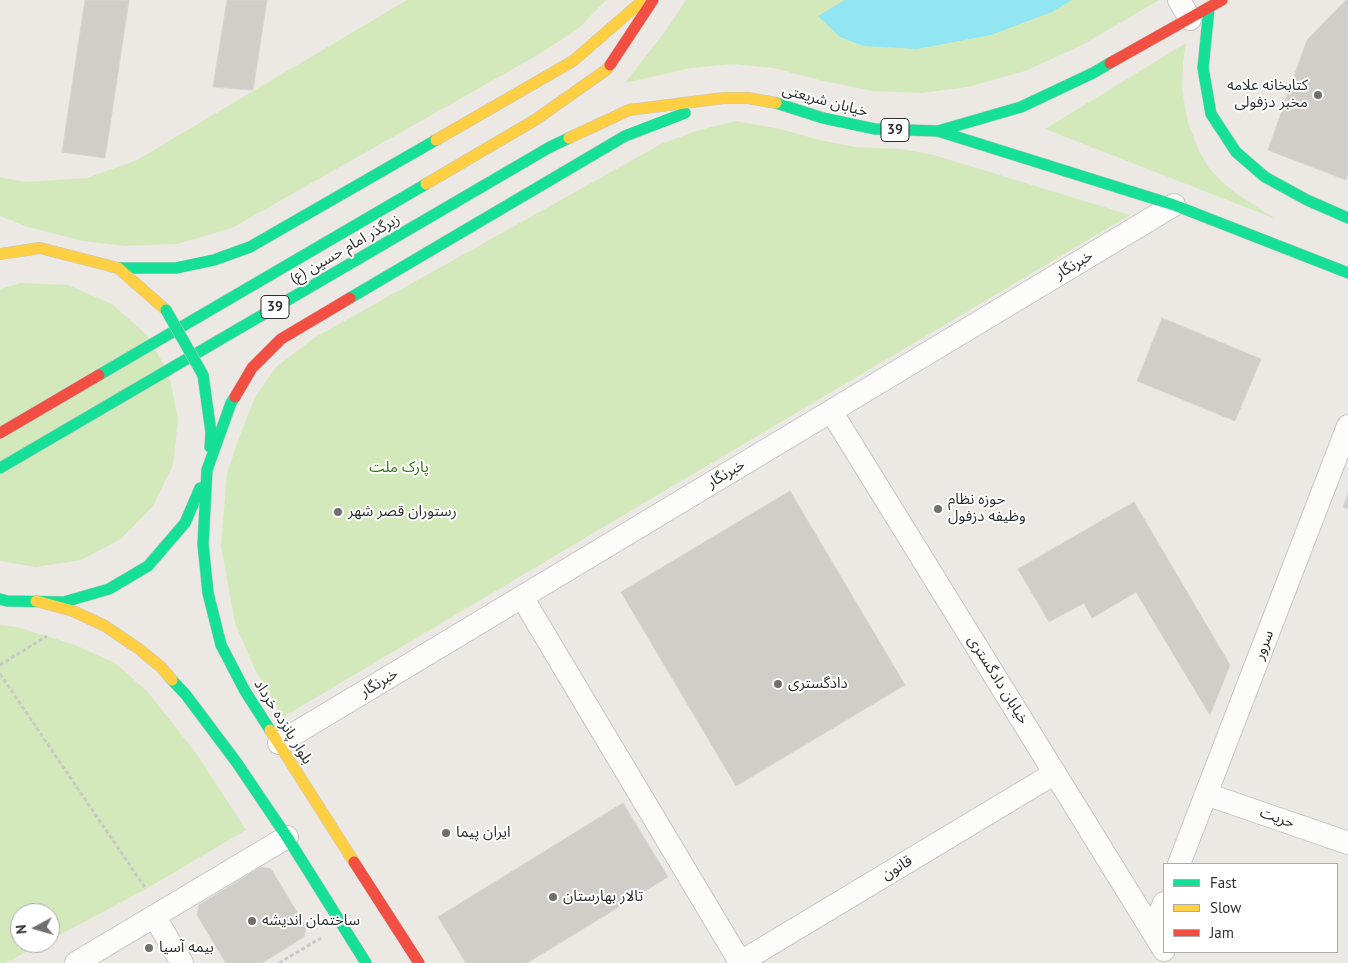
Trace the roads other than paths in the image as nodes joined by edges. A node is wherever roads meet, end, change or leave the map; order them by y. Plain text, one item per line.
1 (643, 0) edge
2 (653, 0) edge
3 (1222, 0) edge
4 (1209, 8) junction
5 (1184, 9) edge
6 (724, 98) junction
7 (938, 131) junction
8 (550, 147) joint
9 (1174, 205) junction
10 (1348, 218) edge
11 (16, 241) dead end
12 (40, 248) junction
13 (0, 254) edge
14 (118, 268) junction
15 (1348, 273) edge
16 (831, 411) junction
17 (1348, 426) edge
18 (0, 433) edge
19 (0, 468) edge
20 (207, 470) junction
21 (522, 597) junction
22 (0, 598) edge
23 (36, 601) junction
24 (279, 743) junction
25 (1055, 773) junction
26 (1206, 794) junction
27 (286, 837) junction
28 (1348, 842) edge
29 (1179, 863) edge
30 (154, 916) junction
31 (1163, 917) edge
32 (1161, 945) edge
33 (76, 963) edge
34 (182, 963) edge
35 (366, 963) edge
36 (419, 963) edge
37 (739, 963) edge

1 - 14 main road
2 - 18 main road, زیرگذر امام حسین (ع) / 39
3 - 4 main road, خیابان شریعتی / 39
4 - 5 main road, خیابان شریعتی / 39
4 - 10 main road
5 - 7 main road, خیابان شریعتی / 39
6 - 7 main road, خیابان شریعتی / 39
6 - 8 main road, خیابان شریعتی / 39
6 - 20 main road
7 - 9 main road
8 - 19 main road, زیرگذر امام حسین (ع) / 39
9 - 15 main road
9 - 16 street, خبرنگار
11 - 12 main road
12 - 13 main road
12 - 14 main road
14 - 20 main road, bridge
16 - 21 street, خبرنگار
16 - 25 street, خیابان دادگستری
17 - 26 street, سرور
20 - 23 main road
20 - 24 main road, بلوار پانزده خرداد
21 - 24 street, خبرنگار
21 - 37 street
22 - 23 main road
23 - 27 main road
24 - 36 main road, بلوار پانزده خرداد
25 - 32 street, خیابان دادگستری
25 - 37 street, قانون
26 - 28 street, حریت
26 - 29 street, سرور
27 - 30 street
27 - 35 main road
30 - 33 street
30 - 34 street
31 - 32 street

